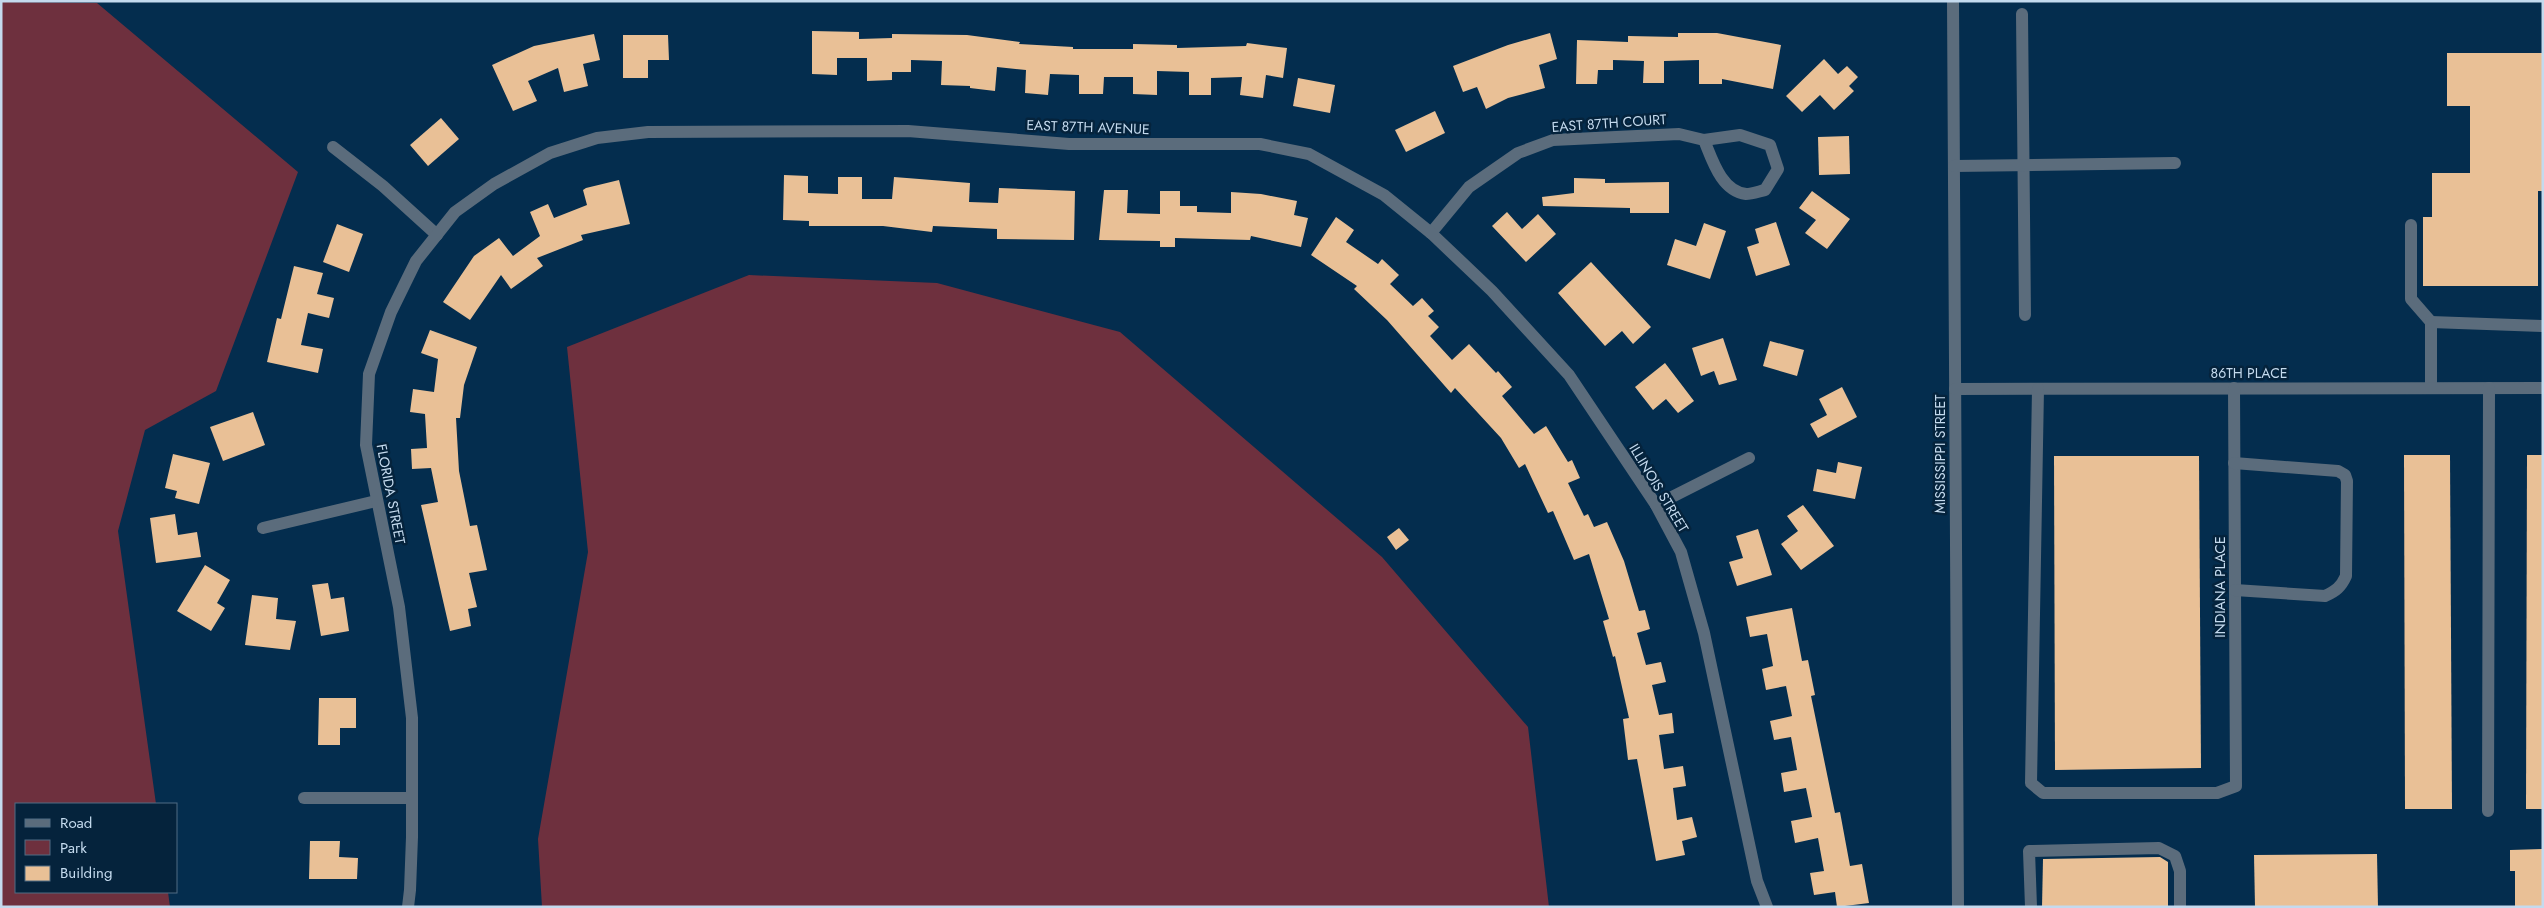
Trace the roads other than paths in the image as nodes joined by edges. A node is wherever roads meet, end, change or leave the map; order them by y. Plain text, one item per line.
1 (1953, 1) edge
2 (2022, 14) dead end
3 (720, 132) joint
4 (1704, 140) junction
5 (333, 147) dead end
6 (2175, 163) dead end
7 (2022, 165) junction
8 (1954, 166) junction
9 (2410, 225) dead end
10 (1431, 233) junction
11 (437, 235) junction
12 (2025, 315) dead end
13 (2431, 322) junction
14 (2543, 326) edge
15 (2234, 388) junction
16 (2431, 388) junction
17 (2489, 388) junction
18 (2543, 388) edge
19 (1955, 389) junction
20 (2038, 389) junction
21 (1749, 458) dead end
22 (2234, 463) junction
23 (376, 501) junction
24 (1656, 506) junction
25 (263, 528) dead end
26 (2235, 590) junction
27 (304, 798) dead end
28 (412, 798) junction
29 (2488, 811) dead end
30 (408, 907) edge
31 (1767, 907) edge
32 (1958, 907) edge
33 (2031, 907) edge
34 (2180, 907) edge

1 - 8 street, MISSISSIPPI STREET
2 - 7 street
3 - 10 street, EAST 87TH AVENUE
3 - 11 street, FLORIDA STREET
4 - 4 street, EAST 87TH COURT
4 - 10 street, EAST 87TH COURT
5 - 11 street
6 - 7 street
7 - 8 street
7 - 12 street
8 - 19 street, MISSISSIPPI STREET
9 - 13 street
10 - 24 street, ILLINOIS STREET
11 - 23 street, FLORIDA STREET
13 - 14 street
13 - 16 street
15 - 16 street, 86TH PLACE
15 - 20 street, 86TH PLACE
15 - 22 street, INDIANA PLACE
16 - 17 street, 86TH PLACE
17 - 18 street, 86TH PLACE
17 - 29 street
19 - 20 street, 86TH PLACE
19 - 32 street, MISSISSIPPI STREET
20 - 26 street, INDIANA PLACE
21 - 24 street
22 - 26 street, INDIANA PLACE
22 - 26 street
23 - 25 street
23 - 28 street, FLORIDA STREET
24 - 31 street, ILLINOIS STREET
27 - 28 street
28 - 30 street, FLORIDA STREET
33 - 34 street

